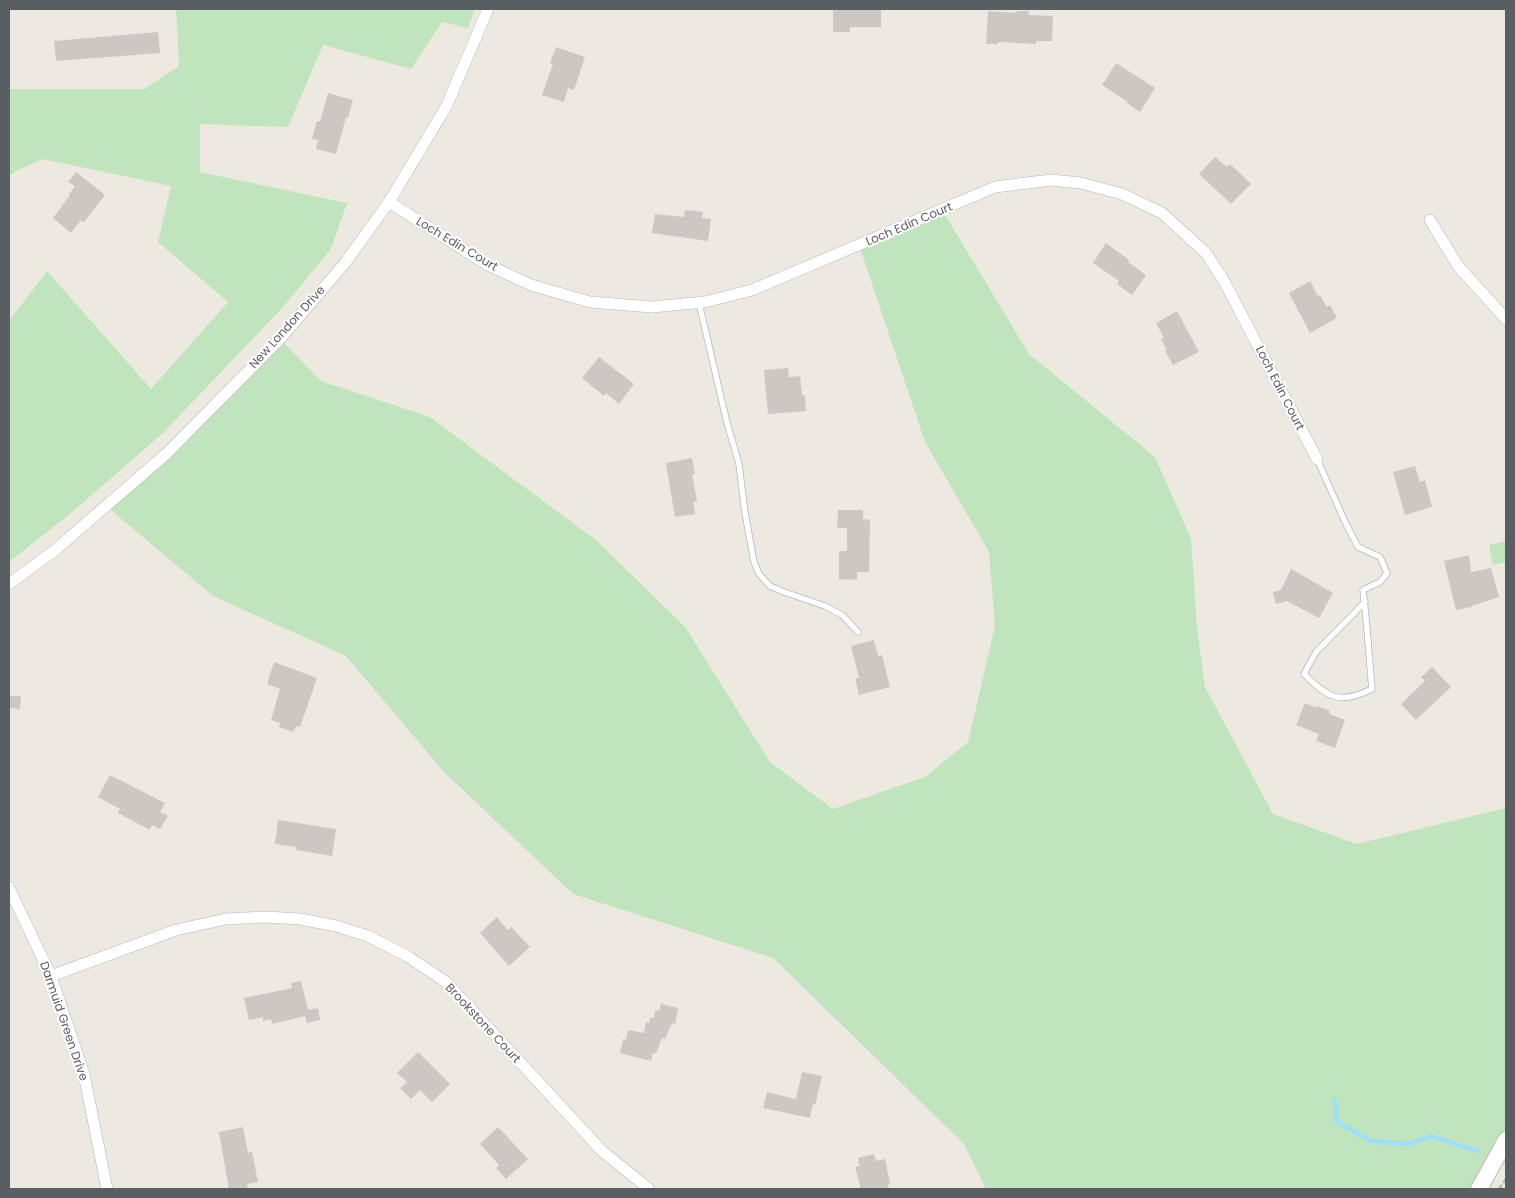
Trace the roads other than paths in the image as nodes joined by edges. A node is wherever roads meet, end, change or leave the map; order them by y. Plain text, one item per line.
1 (488, 9) edge
2 (389, 202) junction
3 (1430, 220) dead end
4 (699, 302) junction
5 (1506, 319) edge
6 (1317, 459) joint
7 (9, 584) edge
8 (1365, 602) junction
9 (858, 632) dead end
10 (9, 888) edge
11 (51, 976) junction
12 (1506, 1140) edge
13 (1500, 1157) edge
14 (107, 1189) edge
15 (649, 1189) edge
16 (1479, 1189) edge

1 - 2 street, New London Drive
2 - 4 street, Loch Edin Court
2 - 7 street, New London Drive
3 - 5 street
4 - 6 street, Loch Edin Court
4 - 9 lane
6 - 8 lane
8 - 8 lane
10 - 11 street, Darmuid Green Drive
11 - 14 street, Darmuid Green Drive
11 - 15 street, Brookstone Court
12 - 13 main road
13 - 16 main road

